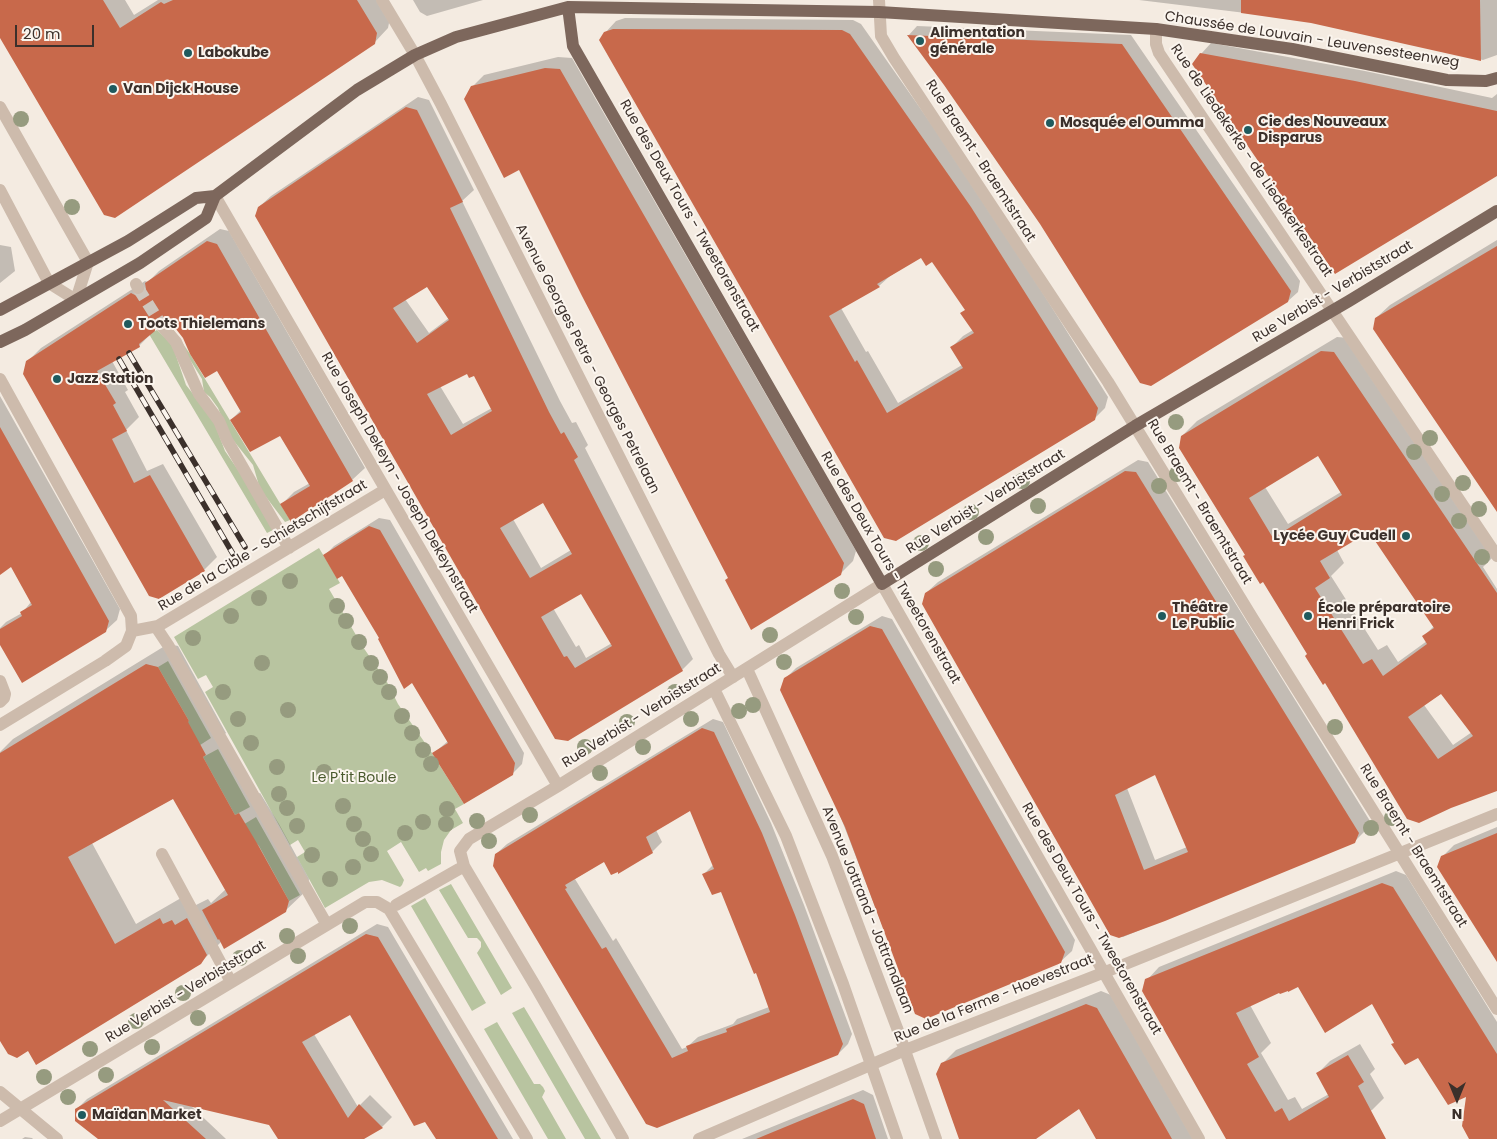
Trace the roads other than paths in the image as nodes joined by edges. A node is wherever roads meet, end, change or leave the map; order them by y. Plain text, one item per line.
1 (382, 0) edge
2 (567, 3) edge
3 (879, 6) edge
4 (1156, 29) junction
5 (415, 55) junction
6 (1497, 78) edge
7 (0, 107) edge
8 (1, 192) edge
9 (215, 196) junction
10 (1497, 211) edge
11 (88, 262) junction
12 (49, 283) junction
13 (76, 300) junction
14 (0, 310) edge
15 (1333, 310) junction
16 (162, 326) tunnel mouth
17 (0, 342) edge
18 (0, 379) edge
19 (1136, 426) junction
20 (385, 490) junction
21 (289, 548) junction
22 (1497, 556) edge
23 (882, 584) junction
24 (156, 627) junction
25 (132, 631) junction
26 (747, 669) junction
27 (732, 677) junction
28 (0, 681) edge
29 (714, 688) junction
30 (1, 702) edge
31 (5, 722) edge
32 (558, 786) junction
33 (1497, 814) edge
34 (1400, 853) junction
35 (162, 854) dead end
36 (461, 868) junction
37 (393, 907) junction
38 (327, 925) junction
39 (1104, 972) junction
40 (231, 982) junction
41 (1497, 1009) edge
42 (905, 1050) junction
43 (871, 1064) junction
44 (0, 1092) edge
45 (21, 1109) junction
46 (0, 1122) edge
47 (57, 1139) edge
48 (526, 1139) edge
49 (623, 1139) edge
50 (699, 1139) edge
51 (897, 1139) edge
52 (936, 1139) edge
53 (1199, 1139) edge

1 - 5 street, Avenue Georges Petre - Georges Petrelaan
2 - 3 main road, Chaussée de Louvain - Leuvensesteenweg
2 - 5 main road, Chaussée de Louvain - Leuvensesteenweg
2 - 23 main road, Rue des Deux Tours - Tweetorenstraat
3 - 4 main road, Chaussée de Louvain - Leuvensesteenweg
3 - 19 street, Rue Braemt - Braemtstraat
4 - 6 main road, Chaussée de Louvain - Leuvensesteenweg
4 - 15 street, Rue de Liedekerke - de Liedekerkestraat
5 - 9 main road, Chaussée de Louvain - Leuvensesteenweg
5 - 27 street, Avenue Georges Petre - Georges Petrelaan
7 - 11 street
8 - 12 street
9 - 11 main road, Chaussée de Louvain - Leuvensesteenweg
9 - 13 main road, Chaussée de Louvain - Leuvensesteenweg
9 - 20 street, Rue Joseph Dekeyn - Joseph Dekeynstraat
10 - 15 main road, Rue Verbist - Verbiststraat
11 - 12 main road, Chaussée de Louvain - Leuvensesteenweg
11 - 13 street
12 - 13 street
12 - 14 main road, Chaussée de Louvain - Leuvensesteenweg
13 - 17 main road, Chaussée de Louvain - Leuvensesteenweg
15 - 19 main road, Rue Verbist - Verbiststraat
15 - 22 street, Rue de Liedekerke - de Liedekerkestraat
16 - 21 street
18 - 25 street
19 - 23 main road, Rue Verbist - Verbiststraat
19 - 34 street, Rue Braemt - Braemtstraat
20 - 21 street, Rue de la Cible - Schietschijfstraat
20 - 32 street, Rue Joseph Dekeyn - Joseph Dekeynstraat
21 - 24 street, Rue de la Cible - Schietschijfstraat
23 - 26 street, Rue Verbist - Verbiststraat
23 - 39 street, Rue des Deux Tours - Tweetorenstraat
24 - 25 street
24 - 38 street
25 - 31 street
26 - 27 street, Rue Verbist - Verbiststraat
26 - 42 street, Avenue Jottrand - Jottrandlaan
27 - 29 street, Rue Verbist - Verbiststraat
28 - 30 street
29 - 32 street, Rue Verbist - Verbiststraat
29 - 43 street
30 - 31 street
32 - 36 street, Rue Verbist - Verbiststraat
33 - 34 street, Rue de la Ferme - Hoevestraat
34 - 39 street, Rue de la Ferme - Hoevestraat
34 - 41 street, Rue Braemt - Braemtstraat
35 - 40 street
36 - 37 street
36 - 49 street
37 - 38 street, Rue Verbist - Verbiststraat
37 - 48 street
38 - 40 street, Rue Verbist - Verbiststraat
39 - 42 street, Rue de la Ferme - Hoevestraat
39 - 53 street, Rue des Deux Tours - Tweetorenstraat
40 - 45 street, Rue Verbist - Verbiststraat
42 - 43 street, Rue de la Ferme - Hoevestraat
42 - 52 street, Avenue Jottrand - Jottrandlaan
43 - 50 street, Rue de la Ferme - Hoevestraat
43 - 51 street
44 - 45 street
45 - 46 street, Rue Verbist - Verbiststraat
45 - 47 street

